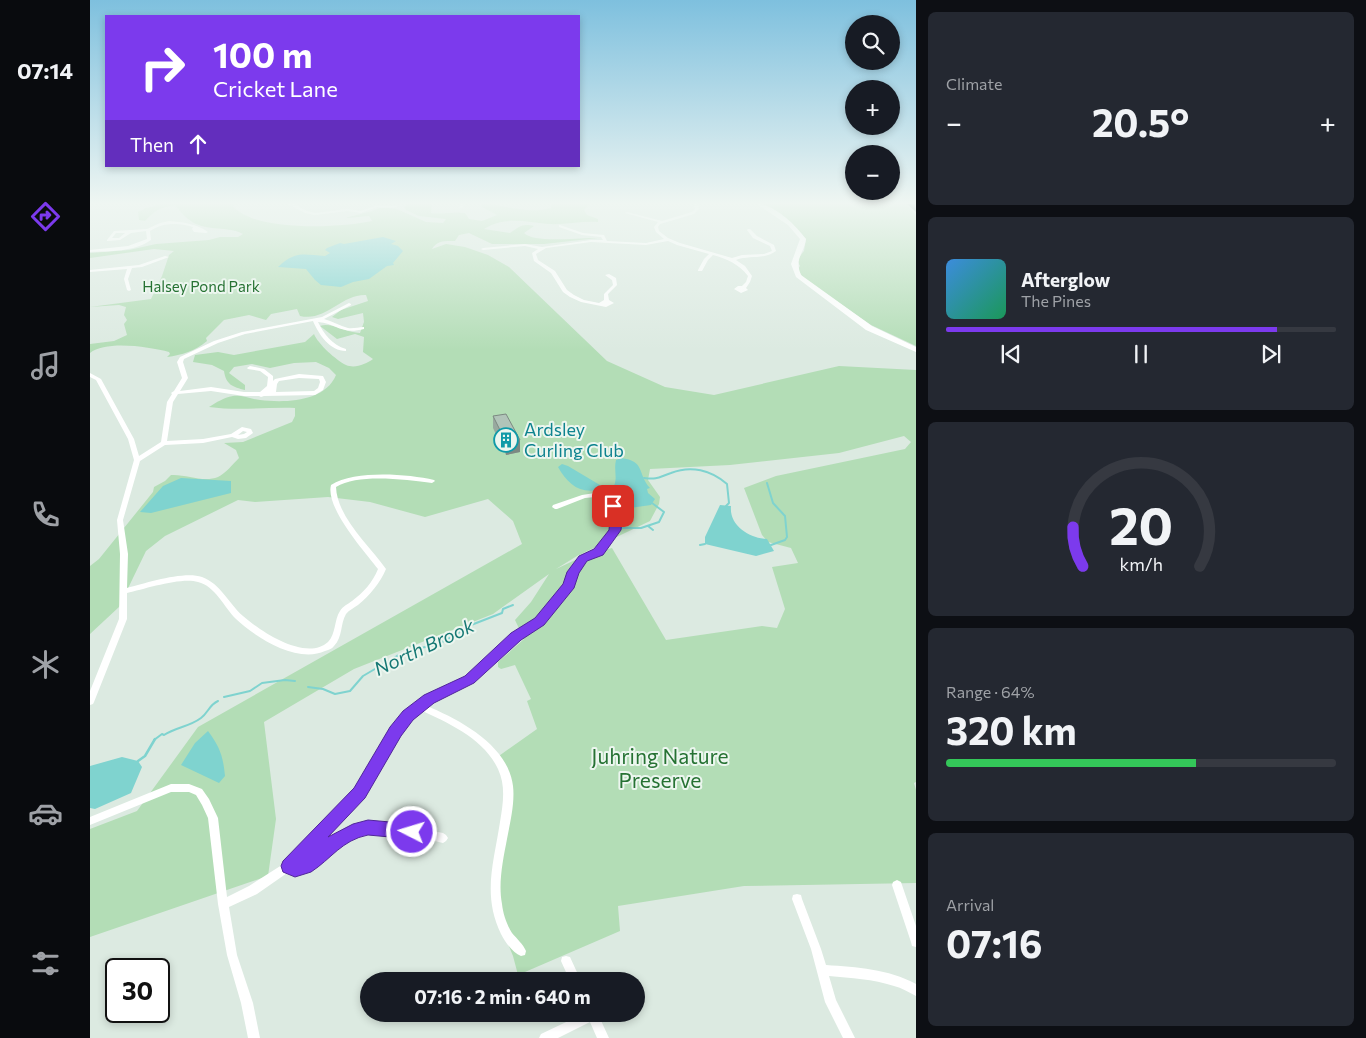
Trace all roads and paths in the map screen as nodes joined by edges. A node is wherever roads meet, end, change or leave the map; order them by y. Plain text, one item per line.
1 (535, 252) edge
2 (706, 252) edge
3 (770, 252) edge
4 (798, 252) edge
5 (711, 254) junction
6 (167, 257) dead end
7 (732, 260) junction
8 (130, 267) junction
9 (700, 270) dead end
10 (90, 271) edge
11 (607, 274) dead end
12 (743, 288) dead end
13 (129, 290) dead end
14 (349, 304) dead end
15 (315, 320) junction
16 (362, 328) dead end
17 (344, 350) dead end
18 (916, 350) edge
19 (250, 368) dead end
20 (90, 375) edge
21 (174, 393) junction
22 (273, 394) junction
23 (261, 395) junction
24 (233, 435) dead end
25 (164, 442) junction
26 (137, 460) junction
27 (432, 482) dead end
28 (555, 507) dead end
29 (124, 591) junction
30 (90, 702) edge
31 (419, 706) junction
32 (90, 821) edge
33 (443, 838) dead end
34 (289, 866) junction
35 (898, 885) dead end
36 (797, 899) dead end
37 (223, 904) junction
38 (916, 942) edge
39 (520, 951) dead end
40 (566, 961) dead end
41 (822, 970) junction
42 (572, 972) edge
43 (916, 990) edge
44 (577, 1022) edge
45 (596, 1022) edge
46 (254, 1038) edge
47 (545, 1038) edge
48 (603, 1038) edge
49 (849, 1038) edge

1 - 11 street
2 - 5 street
3 - 7 street
4 - 18 street
5 - 7 street
5 - 9 street
6 - 8 street
7 - 12 street
8 - 10 street
8 - 13 street
14 - 15 street
15 - 16 street
15 - 17 street
15 - 21 street
19 - 23 street
20 - 26 street
21 - 23 street
21 - 25 street
22 - 22 street
22 - 23 street
24 - 25 street
25 - 26 street
26 - 29 street
27 - 29 street
28 - 31 street
29 - 30 street
31 - 34 street
31 - 39 street
32 - 37 street
33 - 34 street
34 - 37 street
35 - 38 street
36 - 41 street
37 - 46 street
40 - 42 street
41 - 43 street
41 - 49 street
44 - 47 street
45 - 48 street

